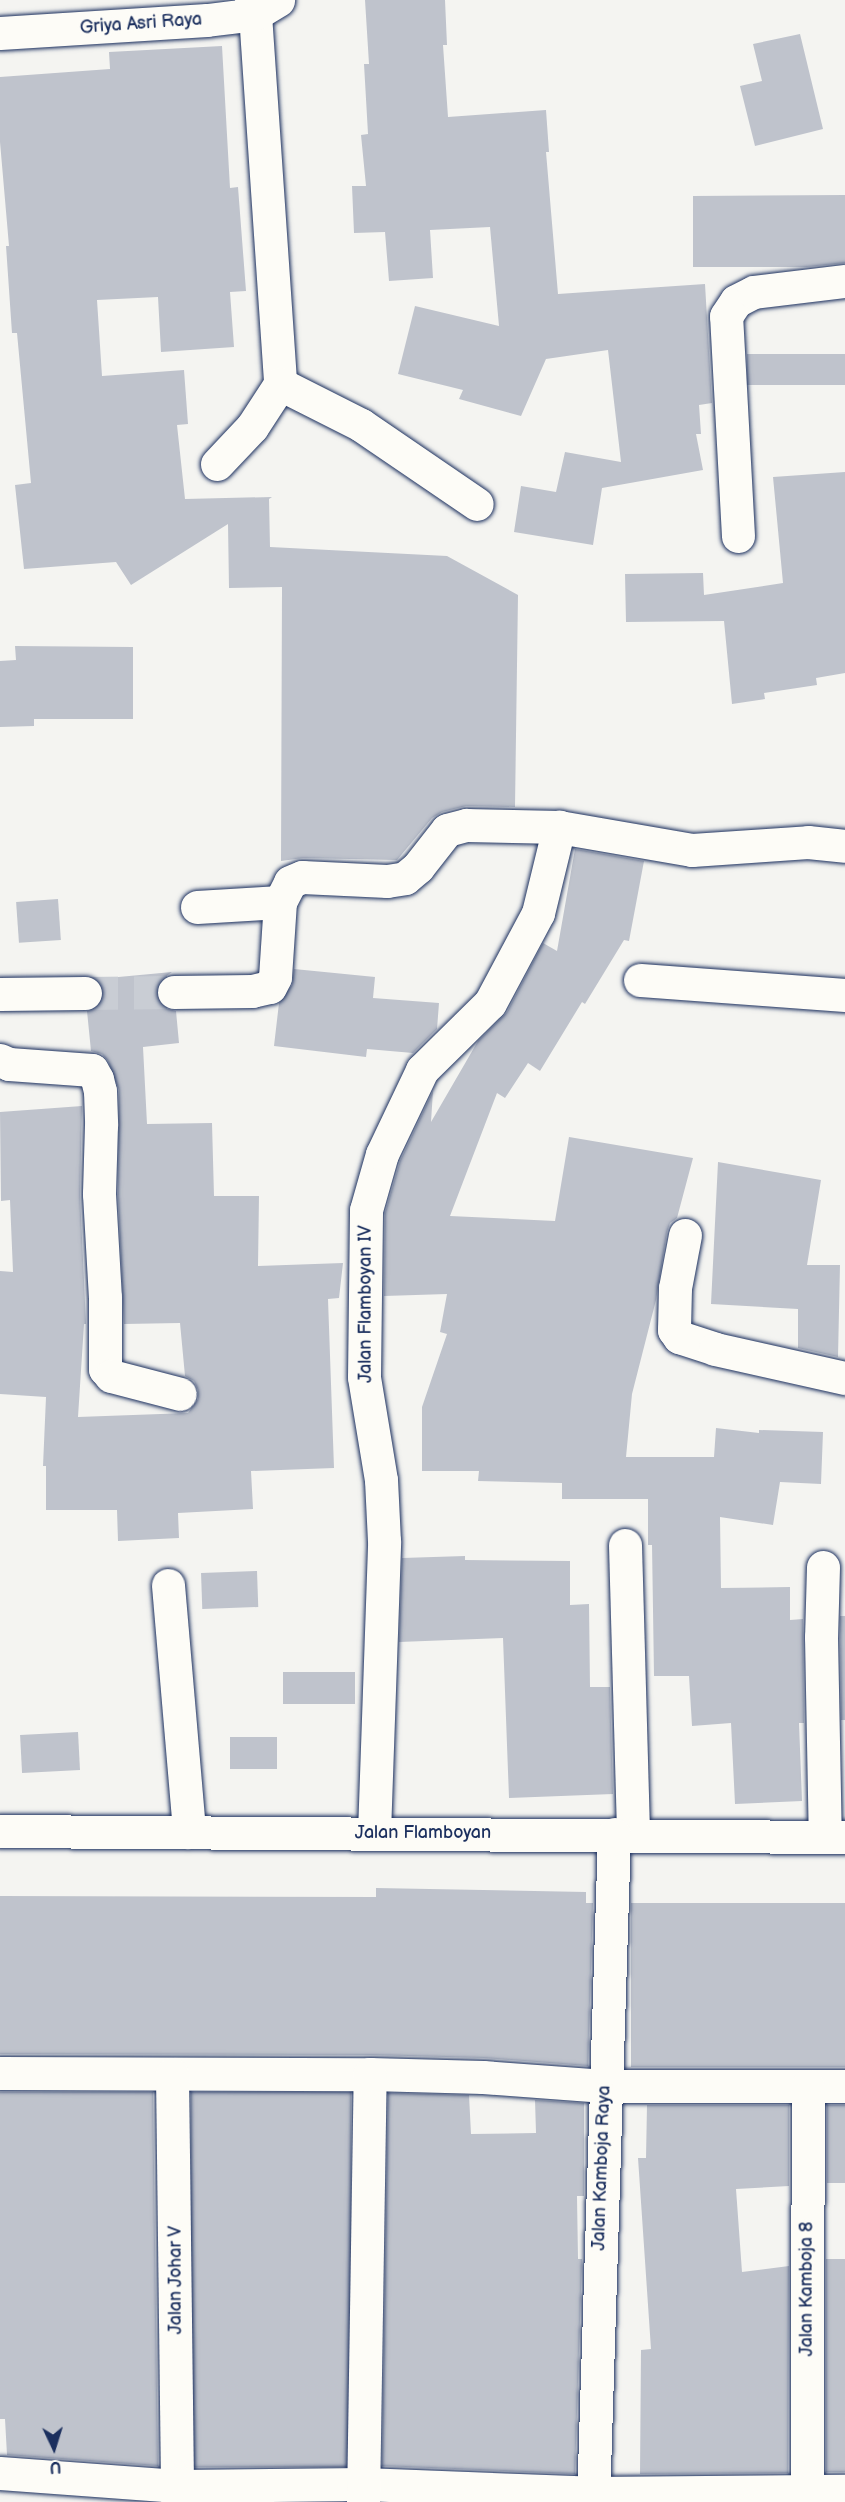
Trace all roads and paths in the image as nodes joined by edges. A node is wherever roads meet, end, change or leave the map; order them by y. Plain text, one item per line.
1 (261, 5) edge
2 (0, 33) edge
3 (845, 280) edge
4 (280, 384) junction
5 (217, 464) dead end
6 (477, 504) dead end
7 (738, 536) dead end
8 (560, 827) junction
9 (845, 846) edge
10 (280, 902) junction
11 (197, 907) dead end
12 (640, 980) dead end
13 (174, 992) tunnel mouth
14 (85, 993) tunnel mouth
15 (0, 994) edge
16 (845, 995) edge
17 (0, 1060) edge
18 (685, 1235) dead end
19 (845, 1378) edge
20 (180, 1394) dead end
21 (626, 1545) dead end
22 (823, 1567) dead end
23 (168, 1585) dead end
24 (0, 1831) edge
25 (189, 1832) junction
26 (374, 1833) junction
27 (624, 1835) junction
28 (835, 1837) edge
29 (0, 2073) edge
30 (172, 2074) junction
31 (370, 2074) junction
32 (604, 2086) junction
33 (808, 2086) junction
34 (845, 2086) edge
35 (0, 2473) edge
36 (845, 2491) edge
37 (363, 2493) edge
38 (177, 2494) edge
39 (807, 2497) edge
40 (593, 2498) edge

1 - 2 street, Griya Asri Raya
1 - 4 street
3 - 7 street
4 - 5 street
4 - 6 street
8 - 9 street
8 - 10 street
8 - 26 street, Jalan Flamboyan IV
10 - 11 street
10 - 13 street
12 - 16 street
14 - 15 street
17 - 20 street
18 - 19 street
21 - 27 street, Jalan Kamboja Raya
22 - 28 street
23 - 25 street
24 - 25 street, Jalan Flamboyan
25 - 26 street, Jalan Flamboyan
26 - 27 street, Jalan Flamboyan
27 - 28 street, Jalan Flamboyan
27 - 32 street, Jalan Kamboja Raya
29 - 30 street
30 - 31 street
30 - 38 street, Jalan Johar V
31 - 32 street
31 - 37 street
32 - 33 street
32 - 40 street, Jalan Kamboja Raya
33 - 34 street
33 - 39 street, Jalan Kamboja 8
35 - 38 street
36 - 39 street
37 - 38 street
37 - 40 street
39 - 40 street

